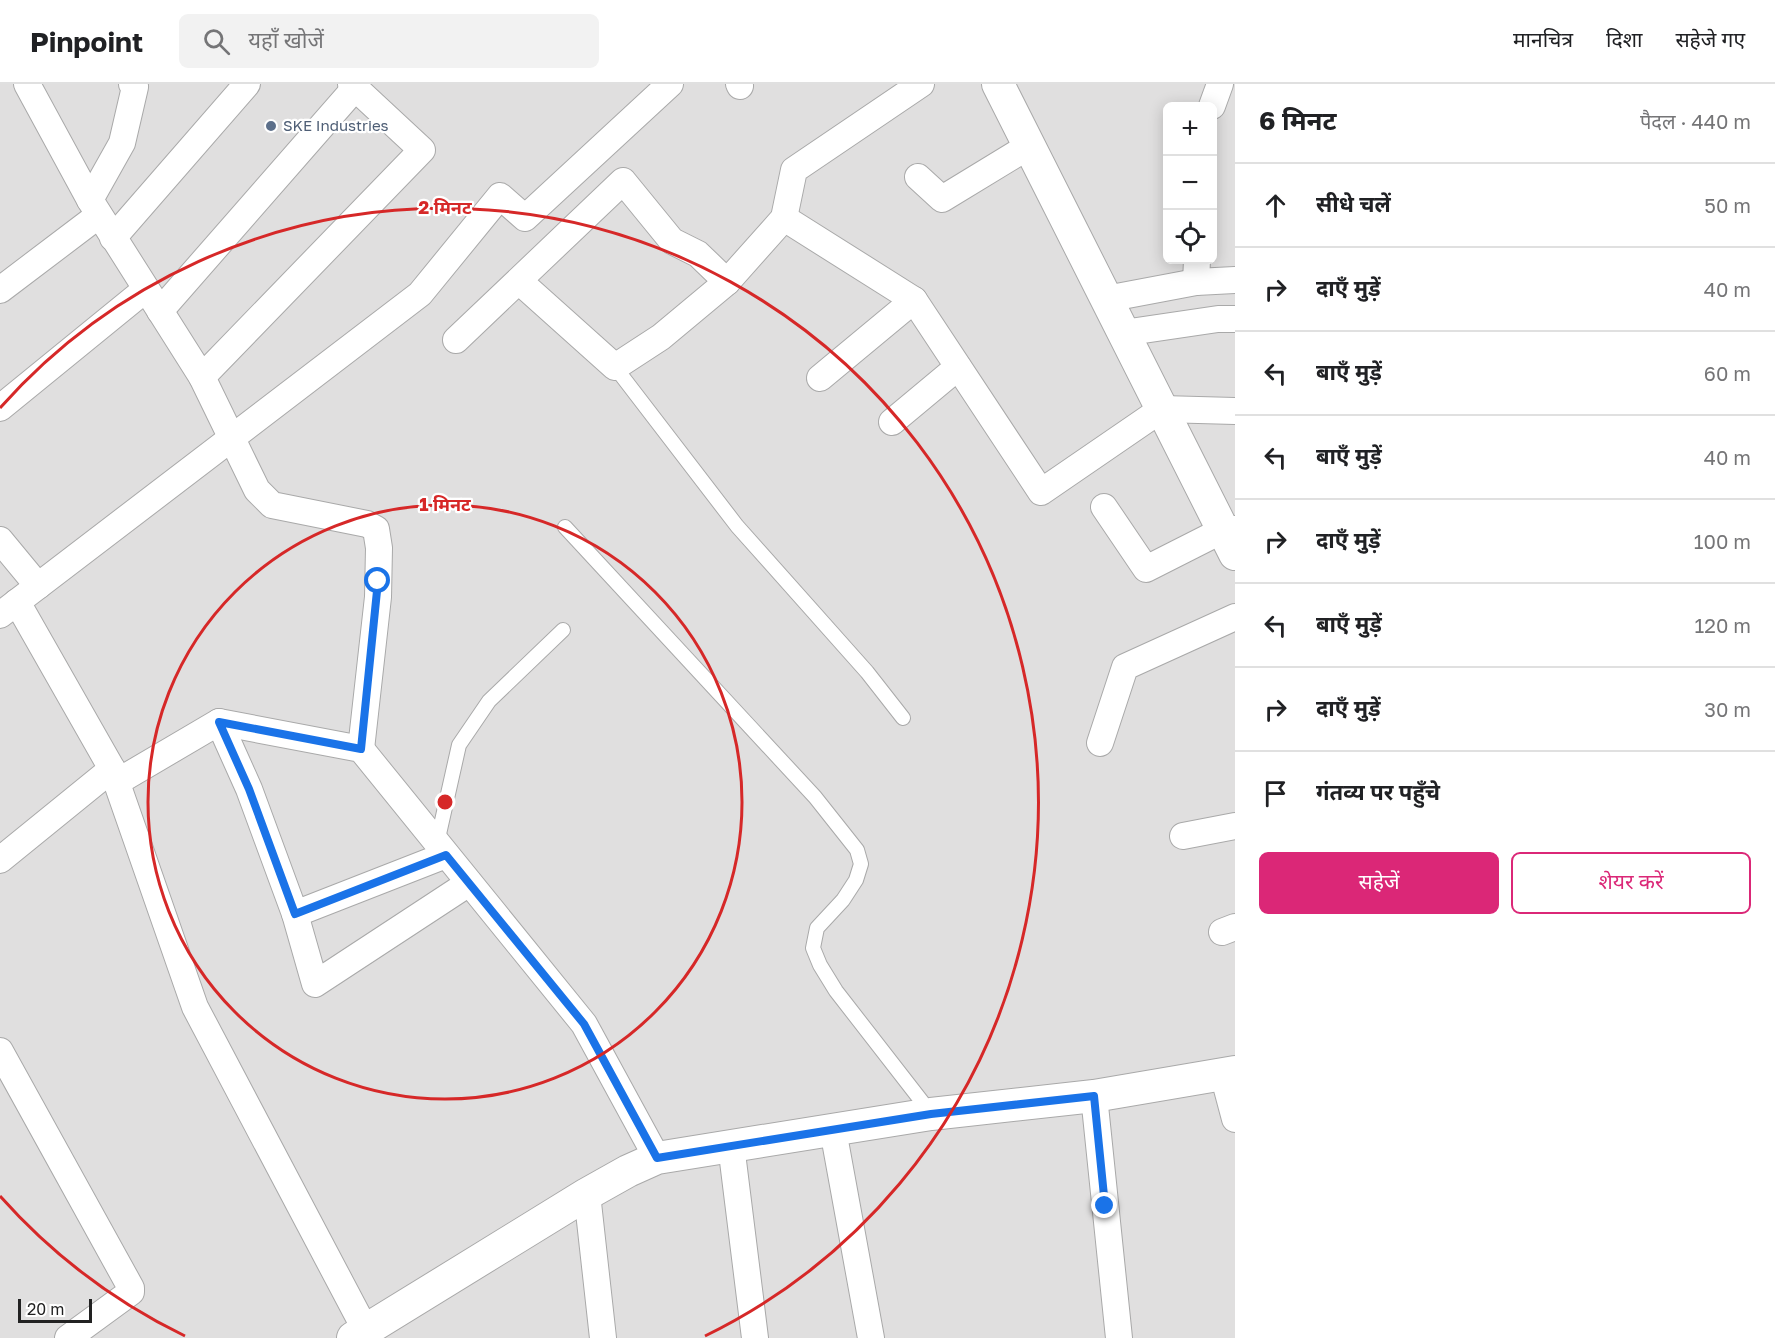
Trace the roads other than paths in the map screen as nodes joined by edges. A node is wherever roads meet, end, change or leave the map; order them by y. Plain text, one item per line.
1 (27, 84) edge
2 (132, 84) edge
3 (248, 84) edge
4 (670, 84) edge
5 (921, 84) edge
6 (998, 84) edge
7 (1220, 84) edge
8 (353, 86) edge
9 (1213, 102) edge
10 (1029, 146) junction
11 (918, 177) dead end
12 (94, 208) junction
13 (784, 218) junction
14 (113, 237) junction
15 (1197, 271) edge
16 (1235, 280) edge
17 (519, 281) junction
18 (727, 282) junction
19 (146, 288) junction
20 (0, 290) edge
21 (1106, 299) junction
22 (914, 300) junction
23 (160, 311) junction
24 (1235, 319) edge
25 (1123, 333) junction
26 (456, 340) dead end
27 (958, 367) junction
28 (615, 368) junction
29 (202, 377) junction
30 (820, 378) dead end
31 (0, 408) edge
32 (1162, 410) junction
33 (1235, 411) edge
34 (892, 422) dead end
35 (231, 437) junction
36 (1104, 507) dead end
37 (565, 527) dead end
38 (1231, 538) edge
39 (0, 540) edge
40 (38, 586) junction
41 (9, 608) edge
42 (1235, 617) edge
43 (563, 630) dead end
44 (903, 717) dead end
45 (219, 722) junction
46 (1100, 743) dead end
47 (361, 749) junction
48 (115, 776) junction
49 (1235, 826) edge
50 (1183, 836) dead end
51 (441, 849) junction
52 (2, 855) edge
53 (469, 883) junction
54 (295, 914) junction
55 (0, 1051) edge
56 (1229, 1073) edge
57 (1094, 1096) junction
58 (931, 1114) junction
59 (1235, 1119) edge
60 (833, 1130) junction
61 (730, 1145) junction
62 (657, 1158) junction
63 (587, 1194) junction
64 (359, 1334) edge
65 (68, 1338) edge
66 (603, 1338) edge
67 (755, 1338) edge
68 (871, 1338) edge
69 (1119, 1338) edge

1 - 12 street
2 - 12 street
3 - 14 street
4 - 35 street
5 - 13 street
6 - 10 street
7 - 9 street
8 - 23 street
8 - 29 street
10 - 11 street
10 - 21 street
12 - 14 street
12 - 20 street
13 - 18 street
13 - 22 street
14 - 19 street
15 - 16 street
15 - 21 street
17 - 18 street
17 - 26 street
17 - 28 street
18 - 28 street
19 - 23 street
19 - 31 street
21 - 25 street
22 - 27 street
22 - 30 street
23 - 29 street
24 - 25 street
25 - 32 street
27 - 32 street
27 - 34 street
28 - 44 lane
29 - 35 street
32 - 33 street
32 - 38 street
35 - 40 street
35 - 47 street
36 - 38 street
37 - 58 lane
39 - 40 street
40 - 41 street
41 - 48 street
42 - 46 street
43 - 51 lane
45 - 47 street
45 - 48 street
45 - 54 street
47 - 51 street
48 - 52 street
48 - 64 street
49 - 50 street
51 - 53 street
51 - 54 street
53 - 54 street
53 - 62 street
55 - 65 street
56 - 57 street
56 - 59 street
57 - 58 street
57 - 69 street
58 - 60 street
60 - 61 street
60 - 68 street
61 - 62 street
61 - 67 street
62 - 63 street
63 - 64 street
63 - 66 street

